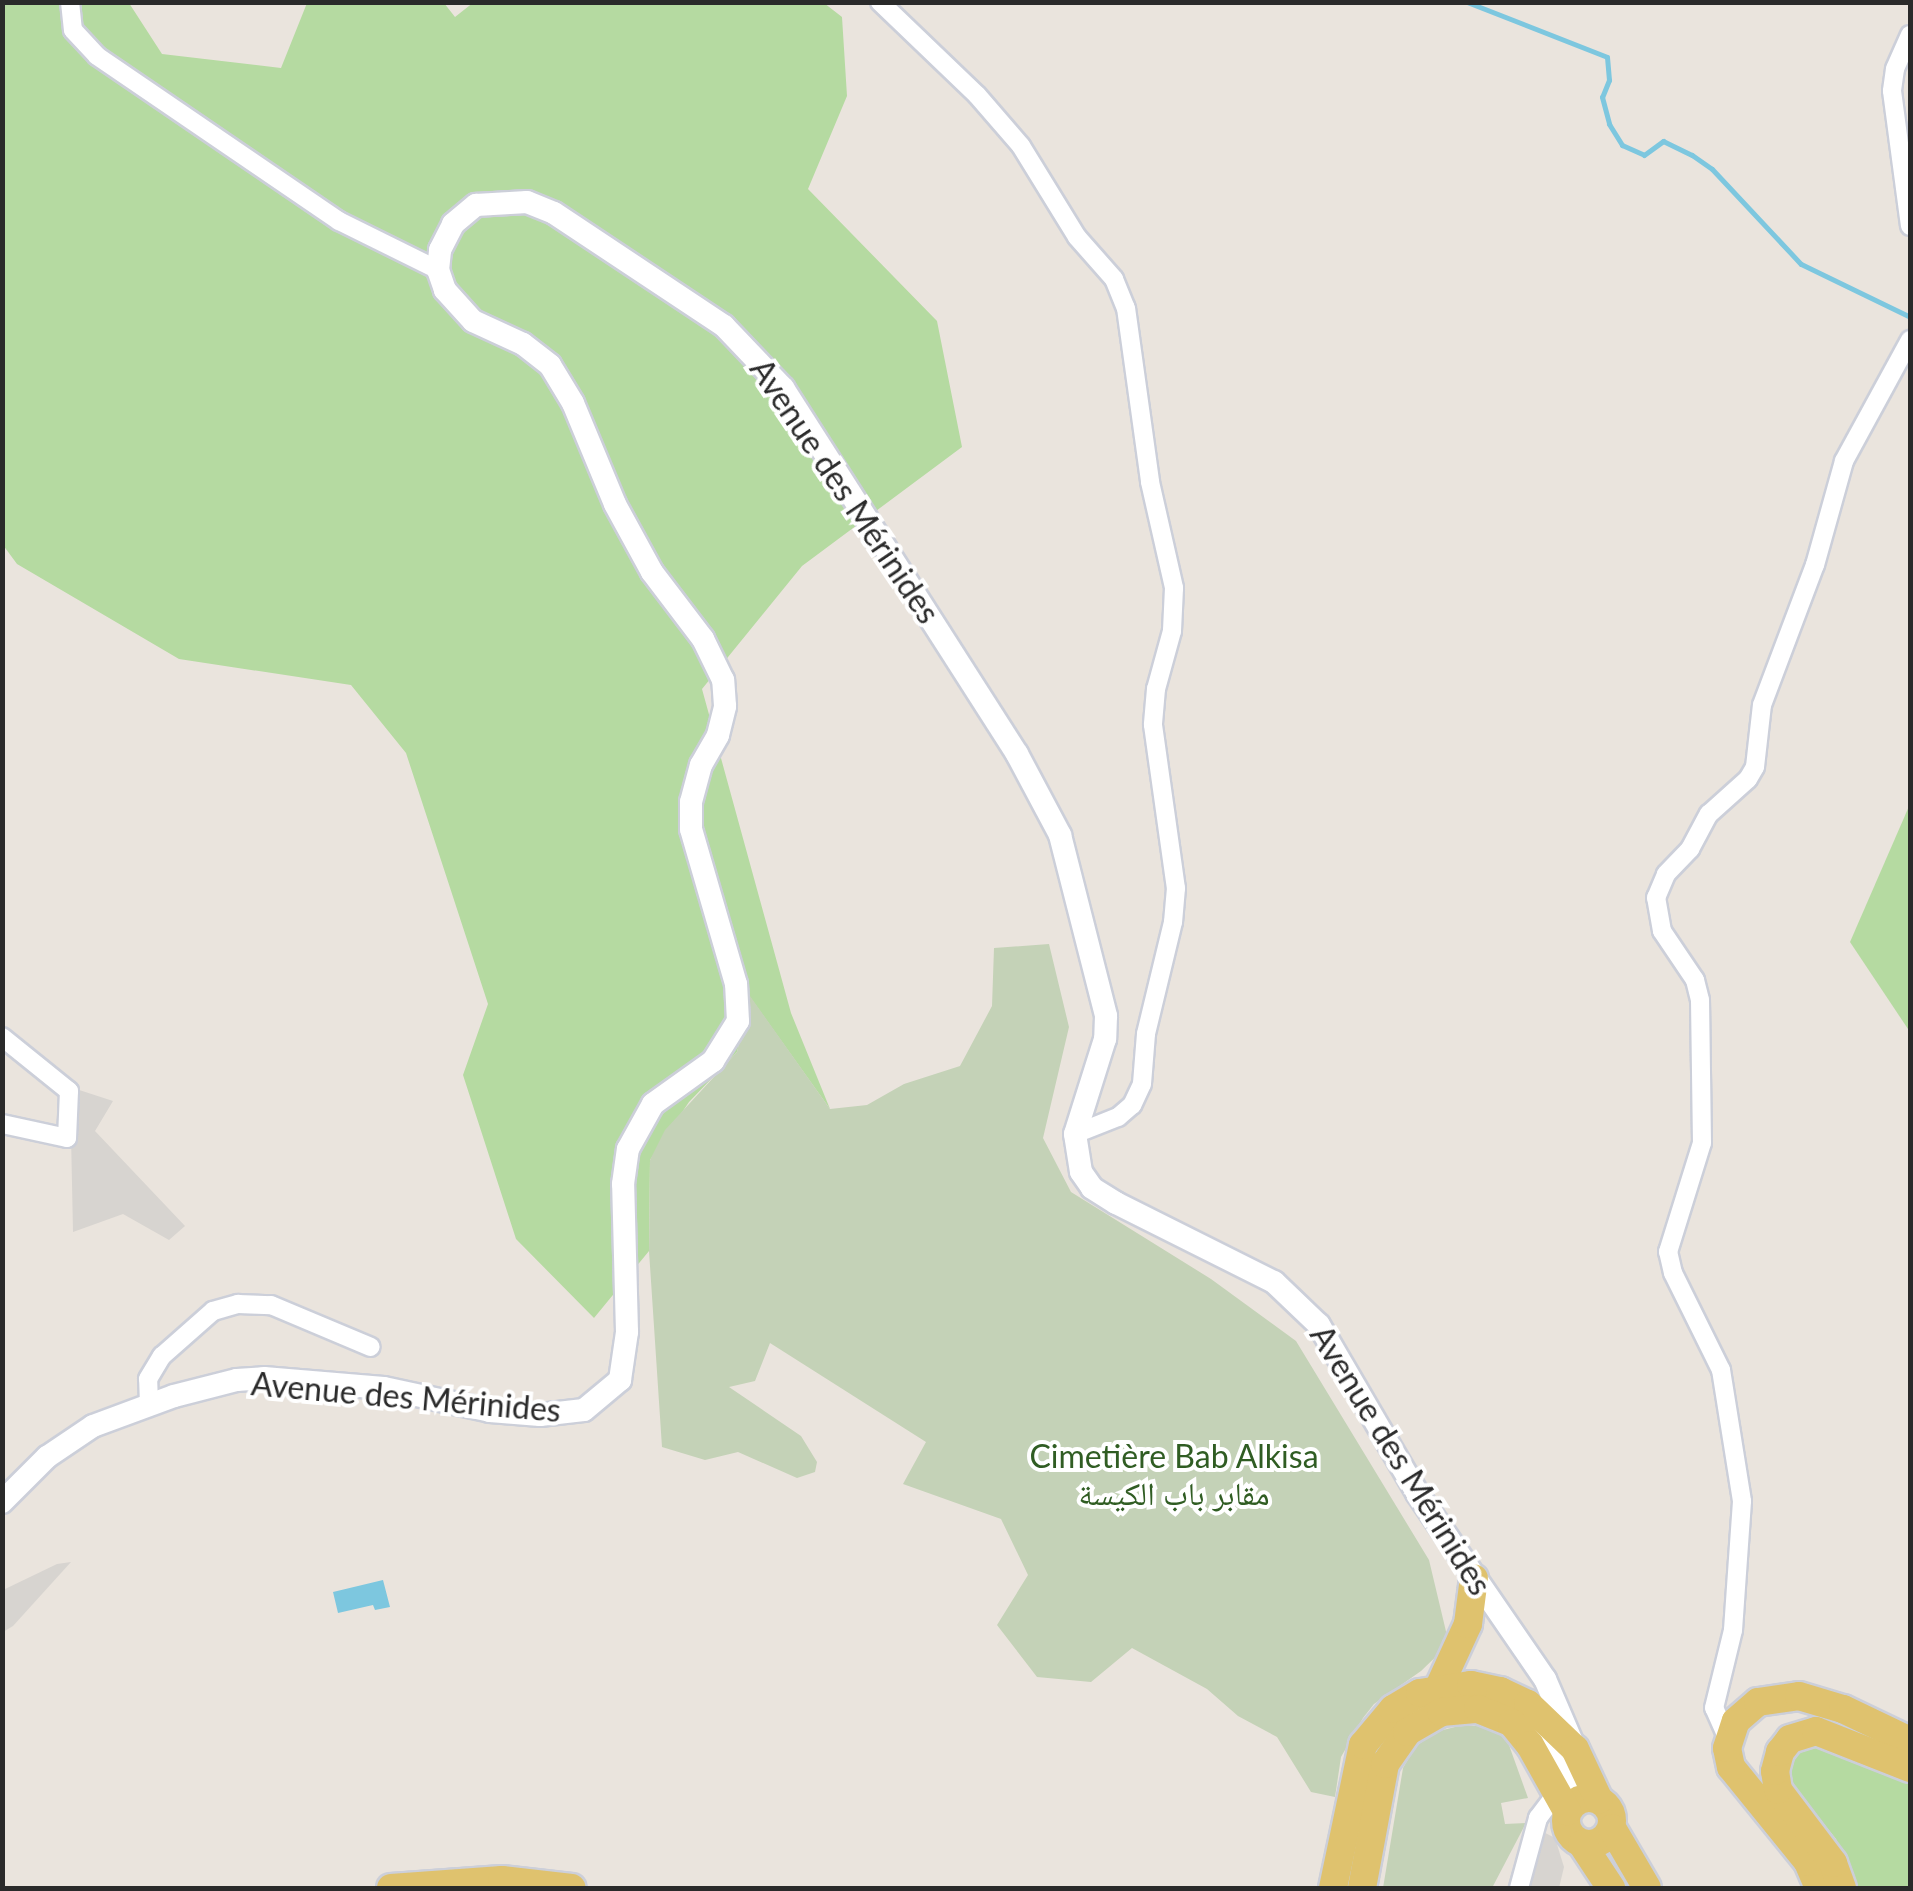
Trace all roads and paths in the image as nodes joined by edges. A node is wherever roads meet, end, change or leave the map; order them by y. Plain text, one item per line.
1 (70, 2) edge
2 (880, 2) edge
3 (1910, 35) edge
4 (1910, 226) edge
5 (438, 270) junction
6 (1910, 340) edge
7 (2, 1037) edge
8 (2, 1124) edge
9 (1074, 1134) junction
10 (371, 1347) dead end
11 (149, 1404) junction
12 (2, 1502) edge
13 (1474, 1578) junction
14 (1525, 1654) junction
15 (1439, 1687) junction
16 (1538, 1711) junction
17 (1728, 1739) junction
18 (1910, 1740) edge
19 (1575, 1749) junction
20 (1910, 1768) edge
21 (1574, 1802) junction
22 (1612, 1828) junction
23 (1582, 1844) junction
24 (392, 1888) edge
25 (572, 1888) edge
26 (1333, 1888) edge
27 (1362, 1888) edge
28 (1518, 1888) edge
29 (1611, 1888) edge
30 (1647, 1888) edge
31 (1820, 1888) edge
32 (1842, 1888) edge

1 - 5 street
2 - 9 street
3 - 4 street
5 - 9 main road, Avenue des Mérinides
5 - 11 main road, Avenue des Mérinides
6 - 17 street
7 - 8 street
9 - 13 main road, Avenue des Mérinides
10 - 11 street
11 - 12 main road, Avenue des Mérinides
13 - 14 main road, Avenue des Mérinides
13 - 15 main road
14 - 16 main road
14 - 19 main road, Avenue des Mérinides
15 - 16 main road
15 - 26 main road
16 - 19 main road
16 - 21 main road
17 - 18 main road
17 - 31 main road
19 - 21 main road
20 - 32 main road
21 - 22 main road
21 - 23 main road
21 - 27 main road
21 - 28 street
22 - 23 main road
22 - 30 main road
23 - 29 main road
24 - 25 main road

